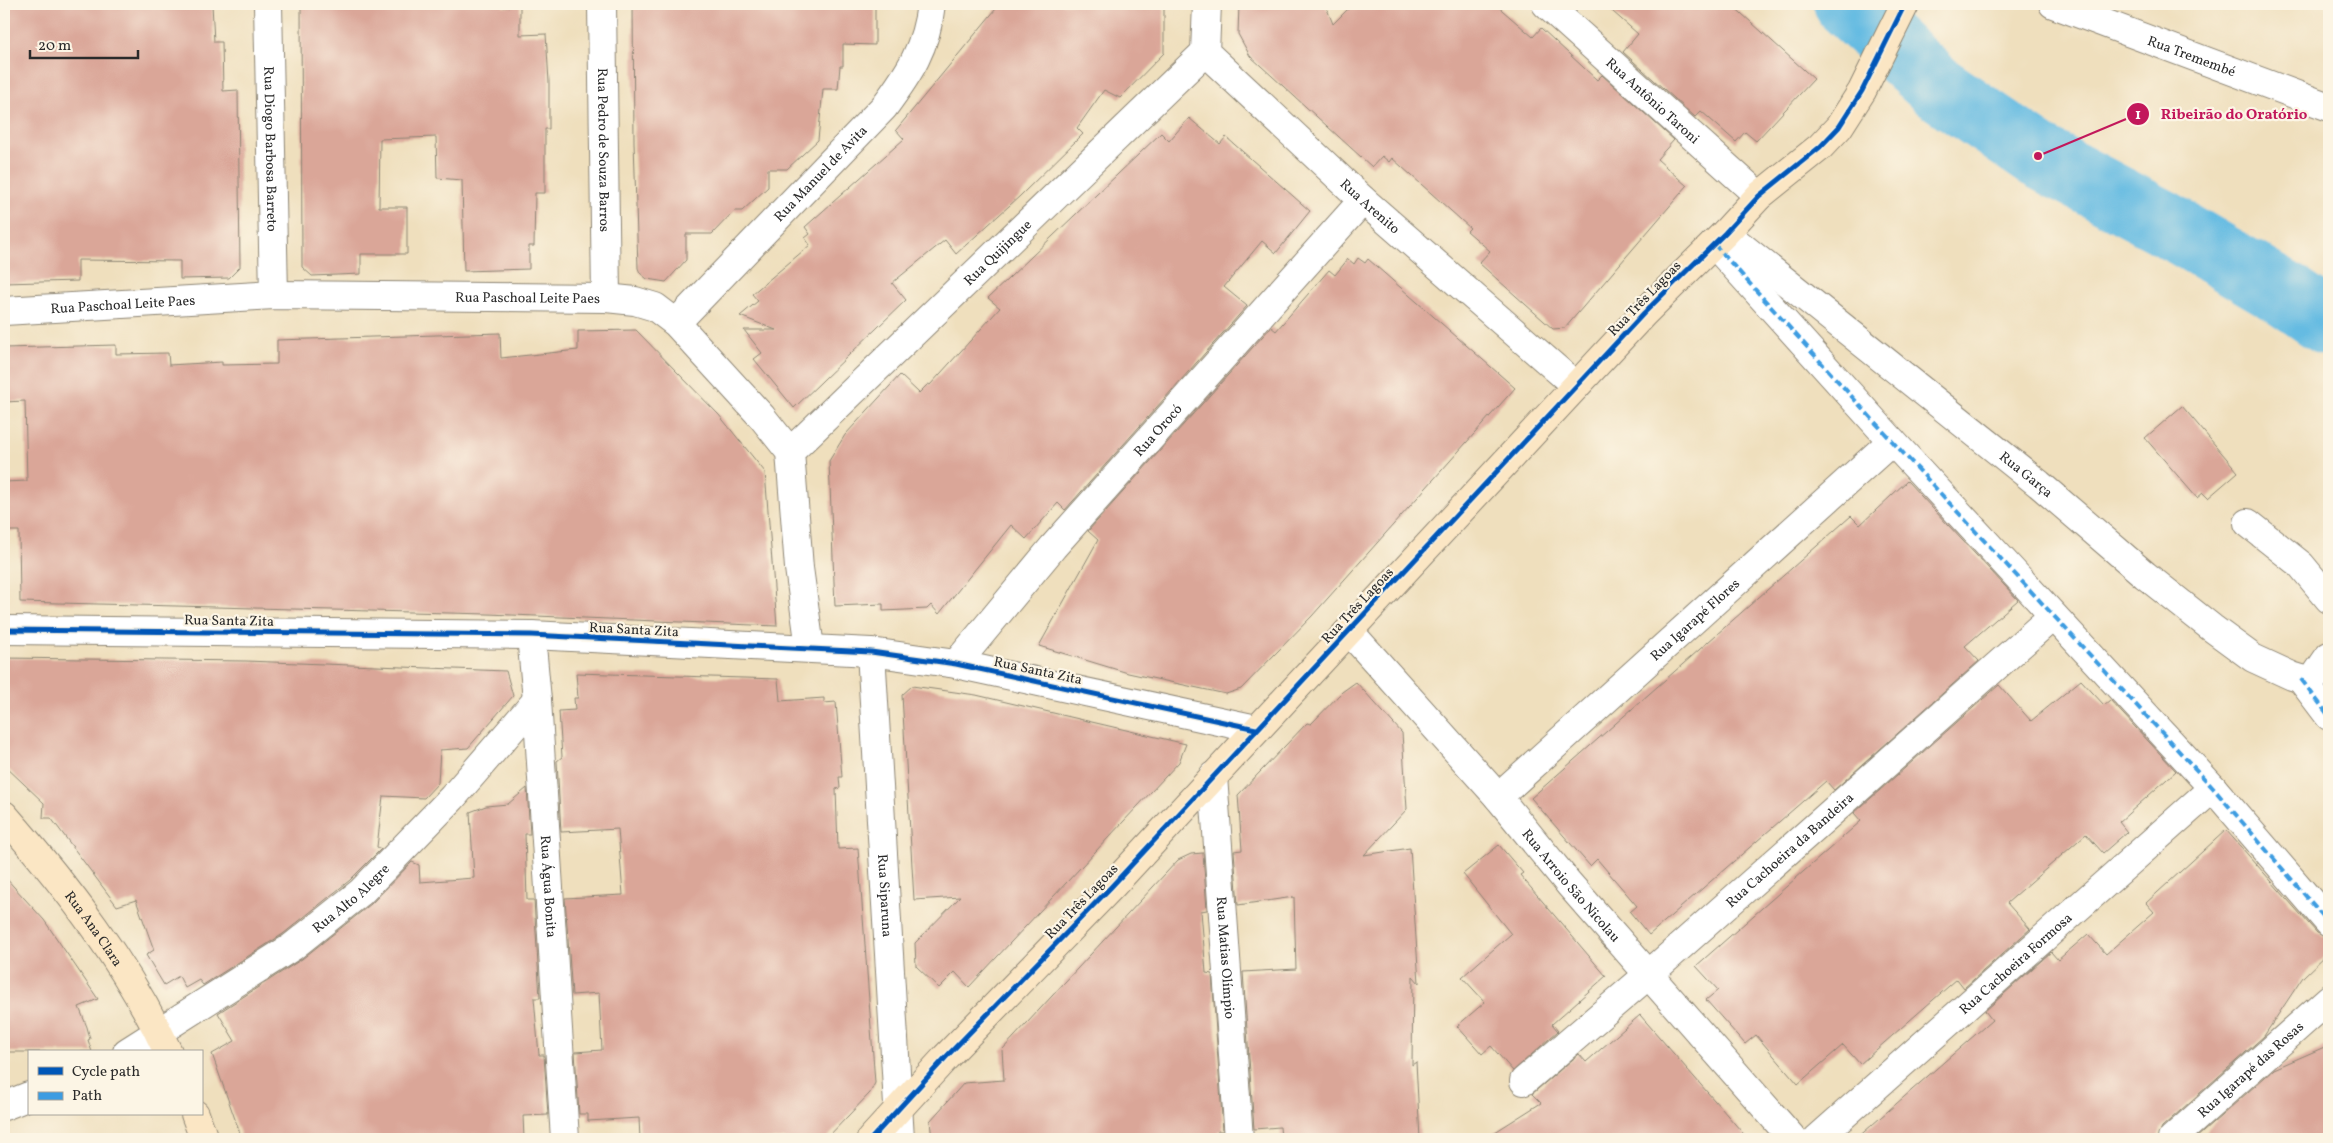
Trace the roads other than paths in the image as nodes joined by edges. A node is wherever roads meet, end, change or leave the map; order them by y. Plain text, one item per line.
1 (268, 4) edge
2 (602, 4) edge
3 (931, 4) edge
4 (1206, 4) edge
5 (1546, 4) edge
6 (2053, 4) edge
7 (1902, 11) edge
8 (1204, 52) junction
9 (2329, 107) edge
10 (1759, 196) junction
11 (1363, 200) junction
12 (1720, 239) junction
13 (274, 295) junction
14 (606, 298) junction
15 (4, 311) edge
16 (676, 322) junction
17 (1576, 386) junction
18 (1892, 442) junction
19 (790, 452) junction
20 (2248, 523) dead end
21 (2329, 598) edge
22 (2053, 616) junction
23 (4, 630) edge
24 (1349, 630) junction
25 (531, 635) junction
26 (810, 648) junction
27 (872, 652) junction
28 (2329, 656) edge
29 (956, 664) junction
30 (2301, 679) junction
31 (537, 700) junction
32 (2329, 716) edge
33 (1256, 729) junction
34 (1213, 776) junction
35 (2213, 788) junction
36 (1498, 797) junction
37 (4, 815) edge
38 (2329, 923) edge
39 (1648, 975) junction
40 (2329, 999) edge
41 (163, 1042) edge
42 (134, 1050) edge
43 (1524, 1081) dead end
44 (28, 1096) edge
45 (4, 1106) edge
46 (898, 1110) junction
47 (195, 1116) edge
48 (204, 1139) edge
49 (565, 1139) edge
50 (871, 1139) edge
51 (900, 1139) edge
52 (1239, 1139) edge
53 (1793, 1139) edge
54 (1817, 1139) edge
55 (2172, 1139) edge

1 - 13 street, Rua Diogo Barbosa Barreto
2 - 14 street, Rua Pedro de Souza Barros
3 - 16 street, Rua Manuel de Avita
4 - 8 street
5 - 10 street, Rua Antônio Taroni
6 - 9 street, Rua Tremembé
7 - 10 street, Rua Três Lagoas
8 - 11 street, Rua Arenito
8 - 19 street, Rua Quijingue
10 - 12 street, Rua Três Lagoas
11 - 17 street, Rua Arenito
11 - 29 street, Rua Orocó
12 - 17 street, Rua Três Lagoas
12 - 18 street
12 - 30 street, Rua Garça
13 - 14 street, Rua Paschoal Leite Paes
13 - 15 street, Rua Paschoal Leite Paes
14 - 16 street, Rua Paschoal Leite Paes
16 - 19 street, Rua Paschoal Leite Paes
17 - 24 street, Rua Três Lagoas
18 - 22 street
18 - 36 street, Rua Igarapé Flores
19 - 26 street
20 - 21 street
22 - 35 street
22 - 39 street, Rua Cachoeira da Bandeira
23 - 25 street, Rua Santa Zita
24 - 33 street, Rua Três Lagoas
24 - 36 street, Rua Arroio São Nicolau
25 - 26 street, Rua Santa Zita
25 - 31 street, Rua Água Bonita
26 - 27 street, Rua Santa Zita
27 - 29 street, Rua Santa Zita
27 - 46 street, Rua Siparuna
28 - 30 street
29 - 33 street, Rua Santa Zita
30 - 32 street
31 - 41 street, Rua Alto Alegre
31 - 49 street, Rua Água Bonita
33 - 34 street, Rua Três Lagoas
34 - 46 street, Rua Três Lagoas
34 - 52 street, Rua Matias Olímpio
35 - 38 street
35 - 54 street, Rua Cachoeira Formosa
36 - 39 street, Rua Arroio São Nicolau
37 - 41 street, Rua Ana Clara
39 - 43 street, Rua Cachoeira da Bandeira
39 - 53 street, Rua Arroio São Nicolau
40 - 55 street, Rua Igarapé das Rosas
41 - 42 street, Rua Alto Alegre
44 - 45 street
46 - 50 street, Rua Três Lagoas
46 - 51 street, Rua Siparuna
47 - 48 street

